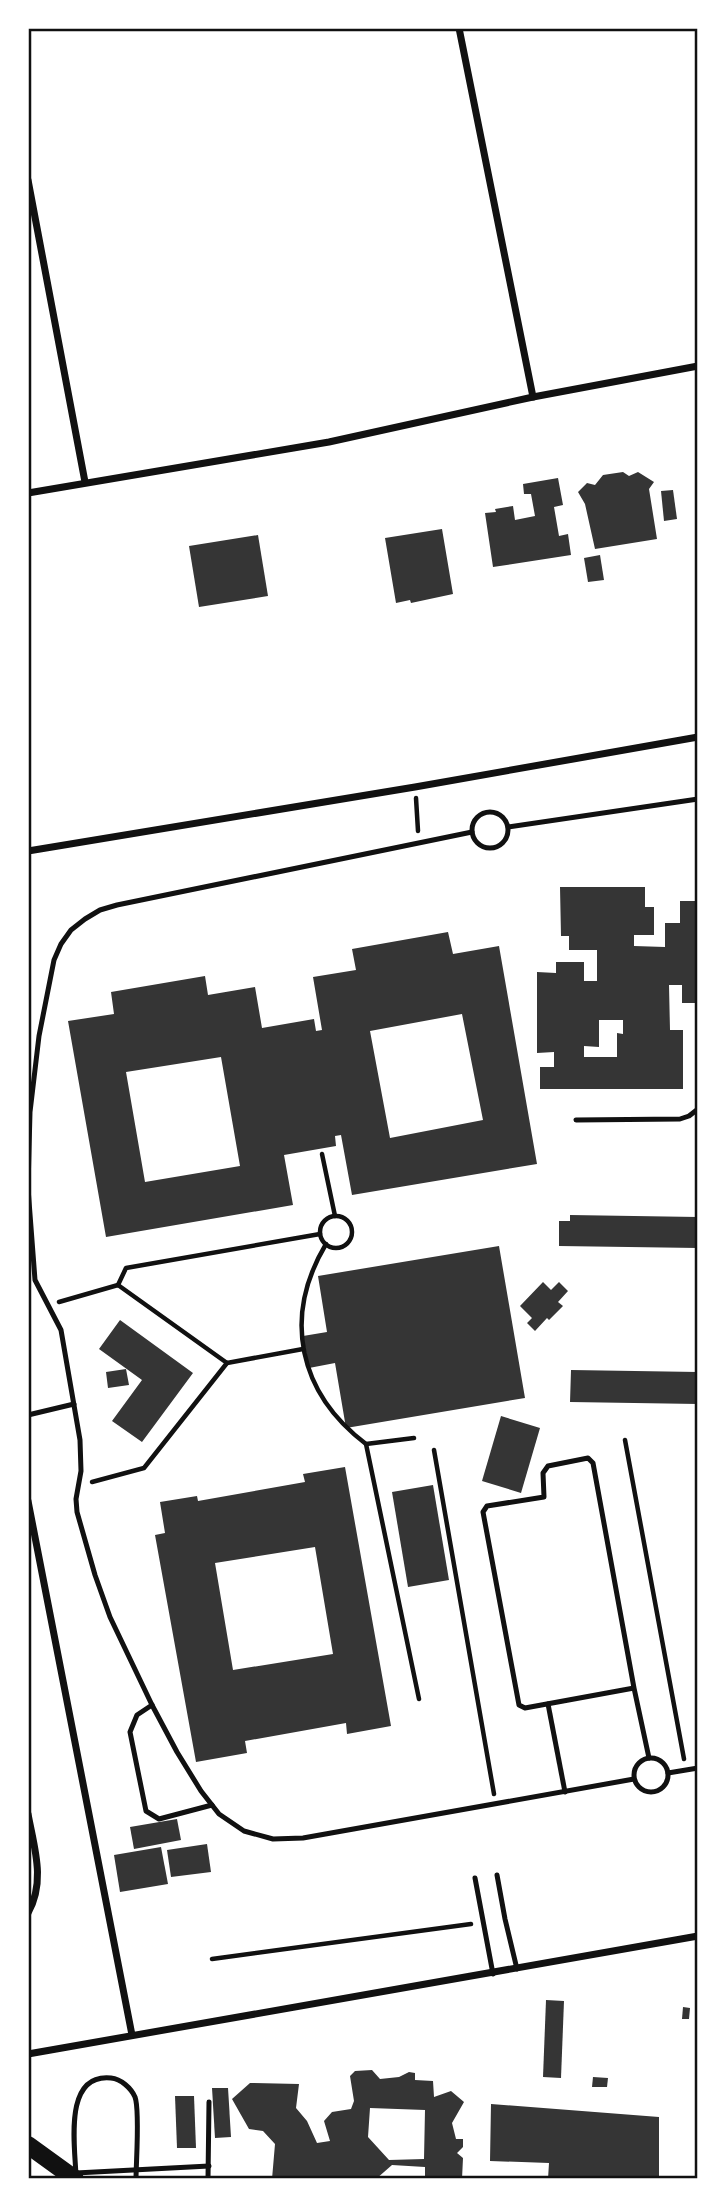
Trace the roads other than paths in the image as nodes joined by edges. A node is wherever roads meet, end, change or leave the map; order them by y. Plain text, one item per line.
1 (459, 28) edge
2 (28, 180) edge
3 (698, 366) edge
4 (533, 397) junction
5 (85, 482) junction
6 (28, 493) edge
7 (698, 737) edge
8 (698, 799) edge
9 (508, 827) junction
10 (472, 832) junction
11 (28, 850) edge
12 (698, 1109) edge
13 (576, 1120) dead end
14 (74, 1404) junction
15 (28, 1415) edge
16 (28, 1501) edge
17 (39, 1561) junction
18 (28, 1564) edge
19 (634, 1688) junction
20 (548, 1704) junction
21 (152, 1705) junction
22 (649, 1758) junction
23 (698, 1768) edge
24 (668, 1773) junction
25 (634, 1779) junction
26 (565, 1791) junction
27 (212, 1805) junction
28 (28, 1814) edge
29 (497, 1875) dead end
30 (475, 1878) dead end
31 (28, 1913) edge
32 (698, 1936) edge
33 (517, 1969) junction
34 (493, 1974) junction
35 (132, 2035) junction
36 (28, 2054) edge
37 (209, 2102) dead end
38 (28, 2145) edge
39 (209, 2166) junction
40 (136, 2169) junction
41 (76, 2177) edge
42 (136, 2179) edge
43 (208, 2179) edge

1 - 4 street
2 - 5 street
3 - 4 street
4 - 5 street
5 - 6 street
7 - 11 street
8 - 9 lane
9 - 10 lane
9 - 10 lane
10 - 14 lane
12 - 13 lane
14 - 15 lane
14 - 21 lane
16 - 17 street
17 - 18 street
17 - 35 street
19 - 20 lane
19 - 20 lane
19 - 22 lane
20 - 26 lane
21 - 27 lane
21 - 27 lane
22 - 24 lane
22 - 25 lane
23 - 24 lane
24 - 25 lane
25 - 26 lane
26 - 27 lane
28 - 31 street
29 - 33 lane
30 - 34 lane
32 - 33 street
33 - 34 street
34 - 35 street
35 - 36 street
37 - 39 lane
38 - 41 main road
39 - 40 lane
39 - 43 lane
40 - 41 lane
40 - 41 lane
40 - 42 lane

